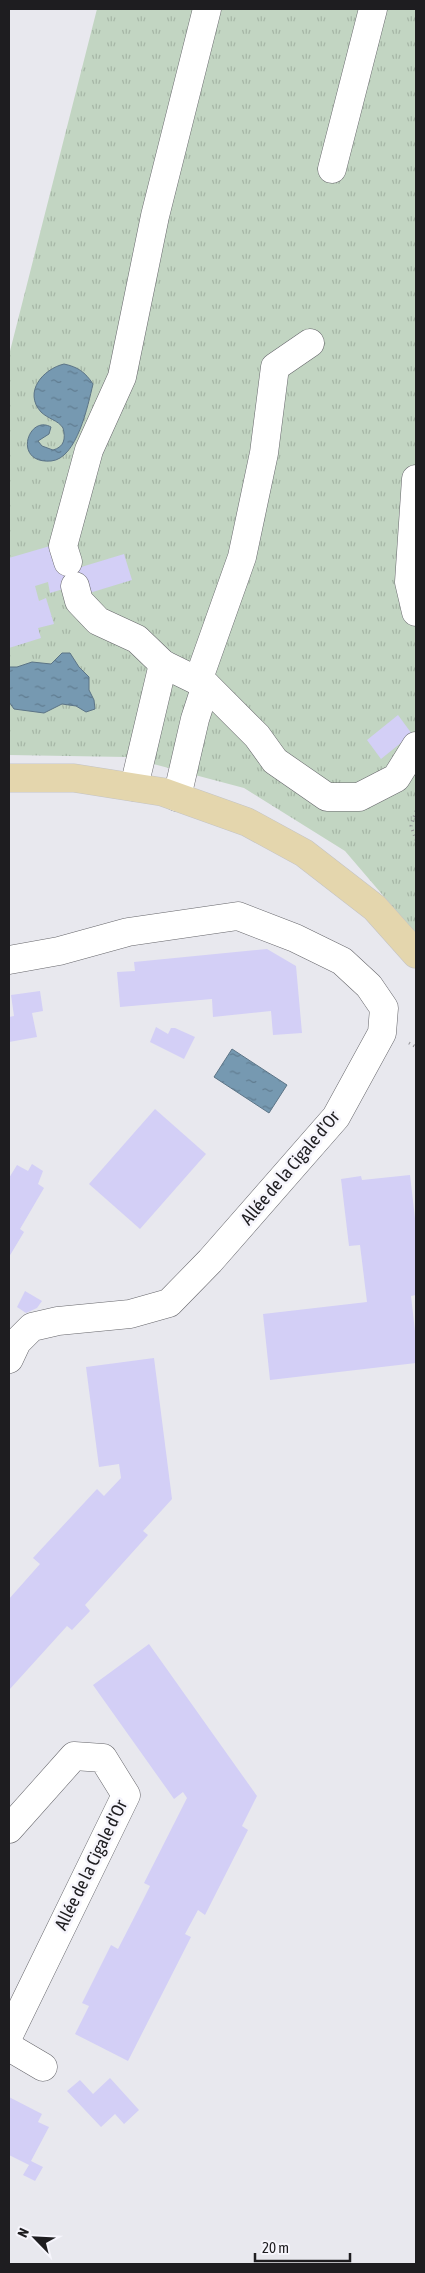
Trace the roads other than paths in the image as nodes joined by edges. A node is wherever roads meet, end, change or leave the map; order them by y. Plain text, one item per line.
1 (207, 9) edge
2 (373, 9) edge
3 (332, 169) dead end
4 (310, 343) dead end
5 (416, 480) edge
6 (416, 612) edge
7 (163, 664) junction
8 (202, 683) junction
9 (416, 746) edge
10 (9, 778) edge
11 (134, 787) junction
12 (177, 797) junction
13 (416, 954) edge
14 (9, 960) edge
15 (9, 1359) edge
16 (9, 1829) edge
17 (9, 2035) edge
18 (9, 2047) edge
19 (43, 2067) dead end

1 - 7 street
2 - 3 street
4 - 8 street
5 - 6 street
7 - 8 street
7 - 11 street
8 - 9 street
8 - 12 street
10 - 11 main road
11 - 12 main road
12 - 13 main road
14 - 15 street, Allée de la Cigale d'Or
16 - 17 street, Allée de la Cigale d'Or
18 - 19 street

